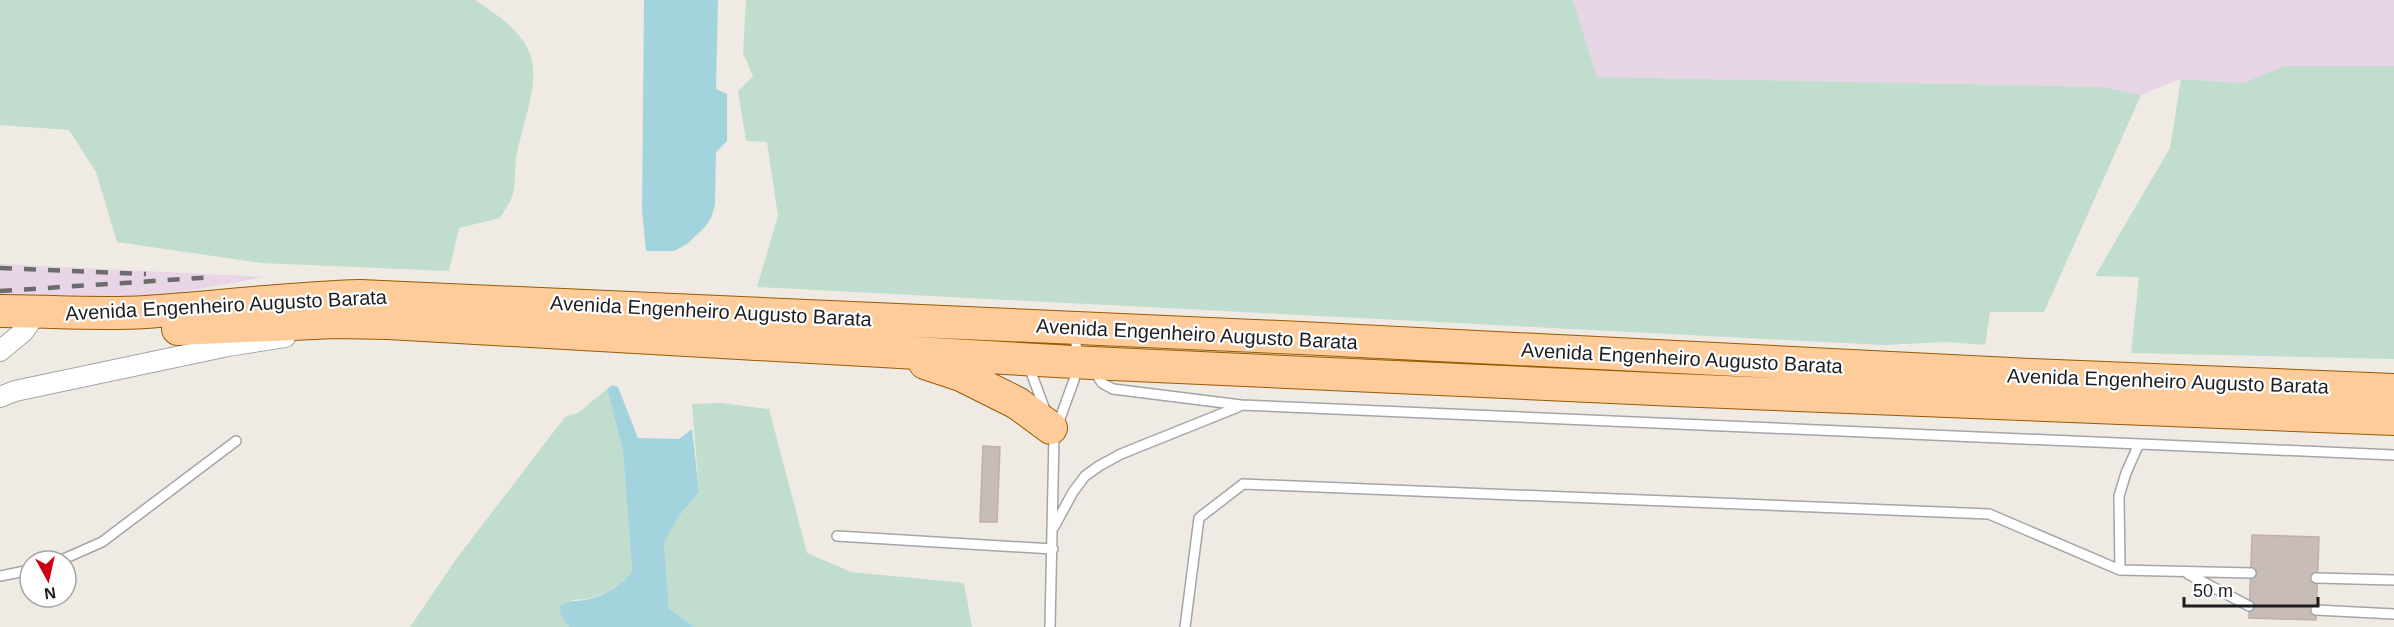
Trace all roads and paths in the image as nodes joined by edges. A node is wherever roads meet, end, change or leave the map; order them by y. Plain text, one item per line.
1 (388, 323) junction
2 (10, 324) edge
3 (1074, 328) junction
4 (1026, 342) junction
5 (887, 351) junction
6 (1084, 363) junction
7 (2394, 390) edge
8 (0, 397) edge
9 (1241, 405) junction
10 (2394, 419) edge
11 (1053, 431) junction
12 (236, 441) dead end
13 (2138, 446) junction
14 (2394, 455) edge
15 (1053, 530) junction
16 (837, 536) dead end
17 (1053, 549) junction
18 (78, 553) edge
19 (2120, 570) junction
20 (18, 572) edge
21 (2183, 572) junction
22 (2252, 573) dead end
23 (0, 576) edge
24 (2316, 578) dead end
25 (2394, 580) edge
26 (2249, 606) dead end
27 (2316, 610) dead end
28 (2394, 614) edge
29 (1050, 627) edge
30 (1185, 627) edge

1 - 2 main road, Avenida Engenheiro Augusto Barata
1 - 5 main road, Avenida Engenheiro Augusto Barata
1 - 8 street
2 - 4 main road, Avenida Engenheiro Augusto Barata
3 - 4 main road, Avenida Engenheiro Augusto Barata
3 - 6 lane
3 - 7 main road, Avenida Engenheiro Augusto Barata
4 - 5 main road, Avenida Engenheiro Augusto Barata
4 - 6 main road, Avenida Engenheiro Augusto Barata
4 - 11 lane
5 - 11 main road
6 - 9 lane
6 - 10 main road, Avenida Engenheiro Augusto Barata
6 - 11 lane
9 - 13 lane
9 - 15 lane
11 - 15 lane
12 - 18 lane
13 - 14 lane
13 - 19 lane
15 - 17 lane
16 - 17 lane
17 - 29 lane
19 - 21 lane
19 - 30 lane
20 - 23 lane
21 - 22 lane
21 - 26 lane
24 - 25 lane
27 - 28 lane

